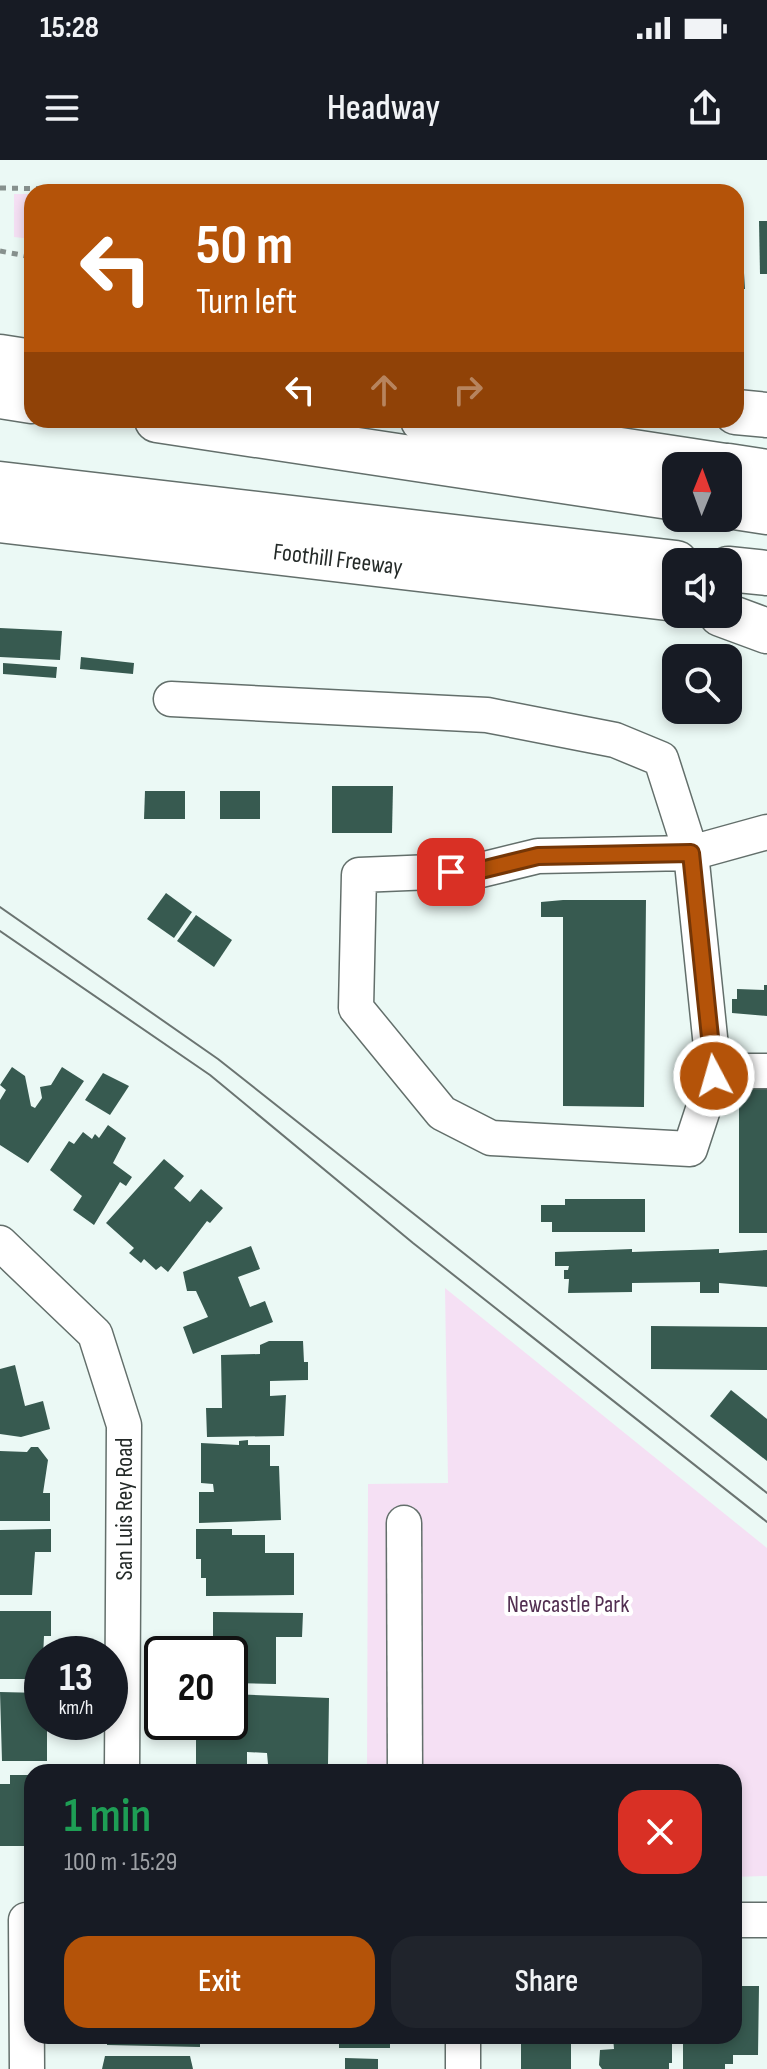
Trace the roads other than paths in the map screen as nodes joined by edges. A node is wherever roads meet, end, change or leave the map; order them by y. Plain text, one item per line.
1 (0, 357) edge
2 (24, 361) edge
3 (0, 396) edge
4 (24, 400) edge
5 (744, 413) edge
6 (767, 415) edge
7 (210, 428) edge
8 (476, 428) edge
9 (662, 456) edge
10 (742, 468) edge
11 (767, 472) edge
12 (0, 484) edge
13 (662, 496) edge
14 (742, 508) edge
15 (767, 512) edge
16 (0, 520) edge
17 (662, 561) edge
18 (742, 570) edge
19 (767, 573) edge
20 (662, 597) edge
21 (742, 606) edge
22 (767, 609) edge
23 (742, 622) edge
24 (767, 631) edge
25 (171, 699) dead end
26 (767, 832) edge
27 (691, 853) junction
28 (714, 1071) junction
29 (767, 1071) edge
30 (0, 1243) edge
31 (404, 1523) dead end
32 (122, 1764) edge
33 (405, 1764) edge
34 (19, 1920) edge
35 (742, 1920) edge
36 (767, 1920) edge
37 (24, 2013) edge
38 (26, 2044) edge
39 (463, 2044) edge
40 (27, 2069) edge
41 (463, 2069) edge

1 - 2 highway
3 - 4 highway
5 - 6 highway
7 - 13 highway
8 - 9 highway
10 - 11 highway
12 - 17 highway
14 - 15 highway
16 - 20 highway, Foothill Freeway
18 - 19 highway
21 - 22 highway
23 - 24 highway
25 - 27 street
26 - 27 street
27 - 28 street
27 - 28 street
28 - 29 street
30 - 32 street, San Luis Rey Road
31 - 33 street
34 - 37 street
35 - 36 street
38 - 40 street
39 - 41 street

